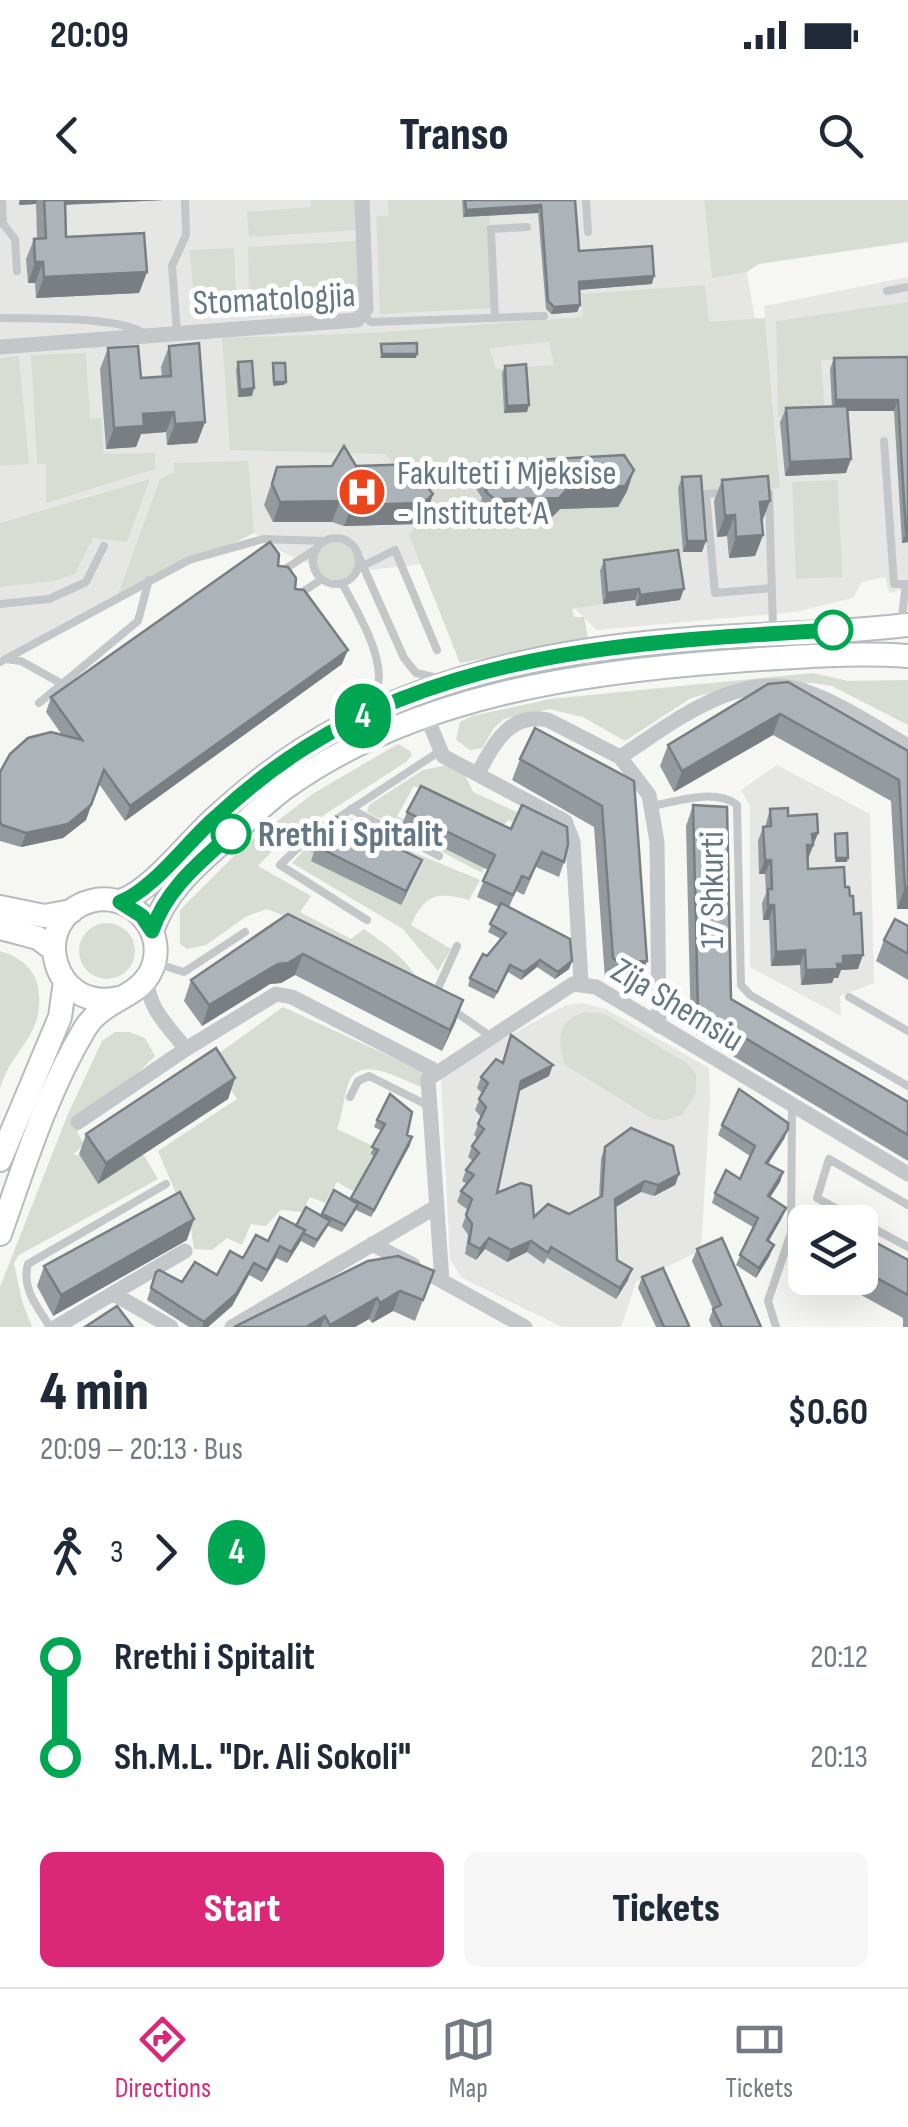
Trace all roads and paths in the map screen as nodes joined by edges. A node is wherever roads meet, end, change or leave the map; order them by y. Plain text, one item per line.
1 (2, 200) edge
2 (185, 200) edge
3 (362, 200) edge
4 (586, 200) edge
5 (2, 224) edge
6 (527, 227) dead end
7 (588, 232) dead end
8 (16, 271) dead end
9 (908, 287) edge
10 (887, 290) dead end
11 (362, 316) junction
12 (544, 316) dead end
13 (0, 318) edge
14 (495, 318) junction
15 (177, 334) junction
16 (147, 336) junction
17 (0, 347) edge
18 (884, 441) dead end
19 (753, 490) edge
20 (737, 492) edge
21 (324, 541) junction
22 (104, 546) dead end
23 (316, 549) junction
24 (360, 567) junction
25 (278, 574) edge
26 (322, 579) junction
27 (149, 580) junction
28 (342, 583) junction
29 (907, 584) edge
30 (772, 588) junction
31 (294, 598) edge
32 (0, 604) edge
33 (905, 626) edge
34 (772, 634) junction
35 (437, 650) dead end
36 (908, 656) edge
37 (3, 660) edge
38 (452, 681) junction
39 (64, 685) junction
40 (39, 703) dead end
41 (426, 715) junction
42 (357, 718) junction
43 (908, 746) edge
44 (440, 751) junction
45 (620, 757) junction
46 (478, 773) junction
47 (653, 806) junction
48 (351, 809) junction
49 (325, 826) junction
50 (313, 849) edge
51 (439, 856) dead end
52 (120, 902) junction
53 (72, 911) junction
54 (1, 912) edge
55 (366, 920) dead end
56 (152, 931) junction
57 (245, 932) dead end
58 (457, 946) dead end
59 (54, 950) junction
60 (151, 970) junction
61 (65, 981) junction
62 (581, 982) junction
63 (418, 991) edge
64 (119, 998) junction
65 (849, 998) dead end
66 (434, 999) junction
67 (156, 1012) junction
68 (660, 1026) junction
69 (908, 1031) edge
70 (490, 1036) junction
71 (186, 1049) junction
72 (434, 1073) junction
73 (908, 1086) edge
74 (350, 1097) dead end
75 (429, 1106) junction
76 (792, 1107) junction
77 (78, 1122) dead end
78 (0, 1160) edge
79 (908, 1174) edge
80 (166, 1184) dead end
81 (908, 1205) edge
82 (436, 1206) junction
83 (0, 1234) edge
84 (372, 1244) junction
85 (908, 1247) edge
86 (185, 1251) dead end
87 (442, 1281) junction
88 (114, 1294) junction
89 (53, 1327) edge
90 (171, 1327) edge
91 (232, 1327) edge
92 (525, 1327) edge
93 (776, 1327) edge

1 - 5 lane
2 - 15 lane, Stomatologjia
3 - 11 street
4 - 7 lane
5 - 8 lane
6 - 14 lane
9 - 10 lane
11 - 14 lane, Stomatologjia
11 - 15 street, Stomatologjia
12 - 14 lane, Stomatologjia
13 - 16 lane
15 - 16 street, Stomatologjia
16 - 17 street, Stomatologjia
18 - 29 lane
19 - 30 lane
20 - 30 lane
21 - 23 lane
21 - 24 lane
21 - 27 lane
22 - 32 lane
23 - 25 lane
23 - 26 lane
24 - 28 lane
24 - 35 lane
24 - 38 lane
26 - 28 lane
26 - 31 lane
27 - 37 lane
27 - 39 lane
28 - 42 lane
29 - 33 lane
30 - 34 lane
33 - 34 main road
34 - 38 main road
36 - 41 main road
37 - 39 lane
38 - 42 main road
39 - 40 lane
41 - 44 street
41 - 56 main road
42 - 52 main road
43 - 45 street
44 - 46 street
44 - 48 lane
45 - 46 street
45 - 47 street
46 - 62 street
47 - 68 street
47 - 73 lane, 17 Shkurti
48 - 49 lane
48 - 51 lane
49 - 50 lane
49 - 55 lane
52 - 53 main road
52 - 56 main road
53 - 54 main road
53 - 59 main road
54 - 59 main road
56 - 60 main road
57 - 60 lane
58 - 66 lane
59 - 61 main road
60 - 64 main road
60 - 67 street
61 - 64 main road
61 - 78 main road
62 - 68 street, Zija Shemsiu
62 - 70 street, Zija Shemsiu
63 - 66 lane
64 - 67 street
64 - 83 main road
65 - 69 lane
66 - 70 lane
67 - 71 street
68 - 76 street, Zija Shemsiu
70 - 72 street, Zija Shemsiu
71 - 72 street
71 - 77 street
72 - 75 street
74 - 75 lane
75 - 82 street
76 - 79 street, Zija Shemsiu
76 - 93 lane
80 - 89 lane
81 - 85 lane
82 - 84 street
82 - 87 street
84 - 87 street
84 - 91 street
86 - 88 street
87 - 92 street
88 - 89 street
88 - 90 street

